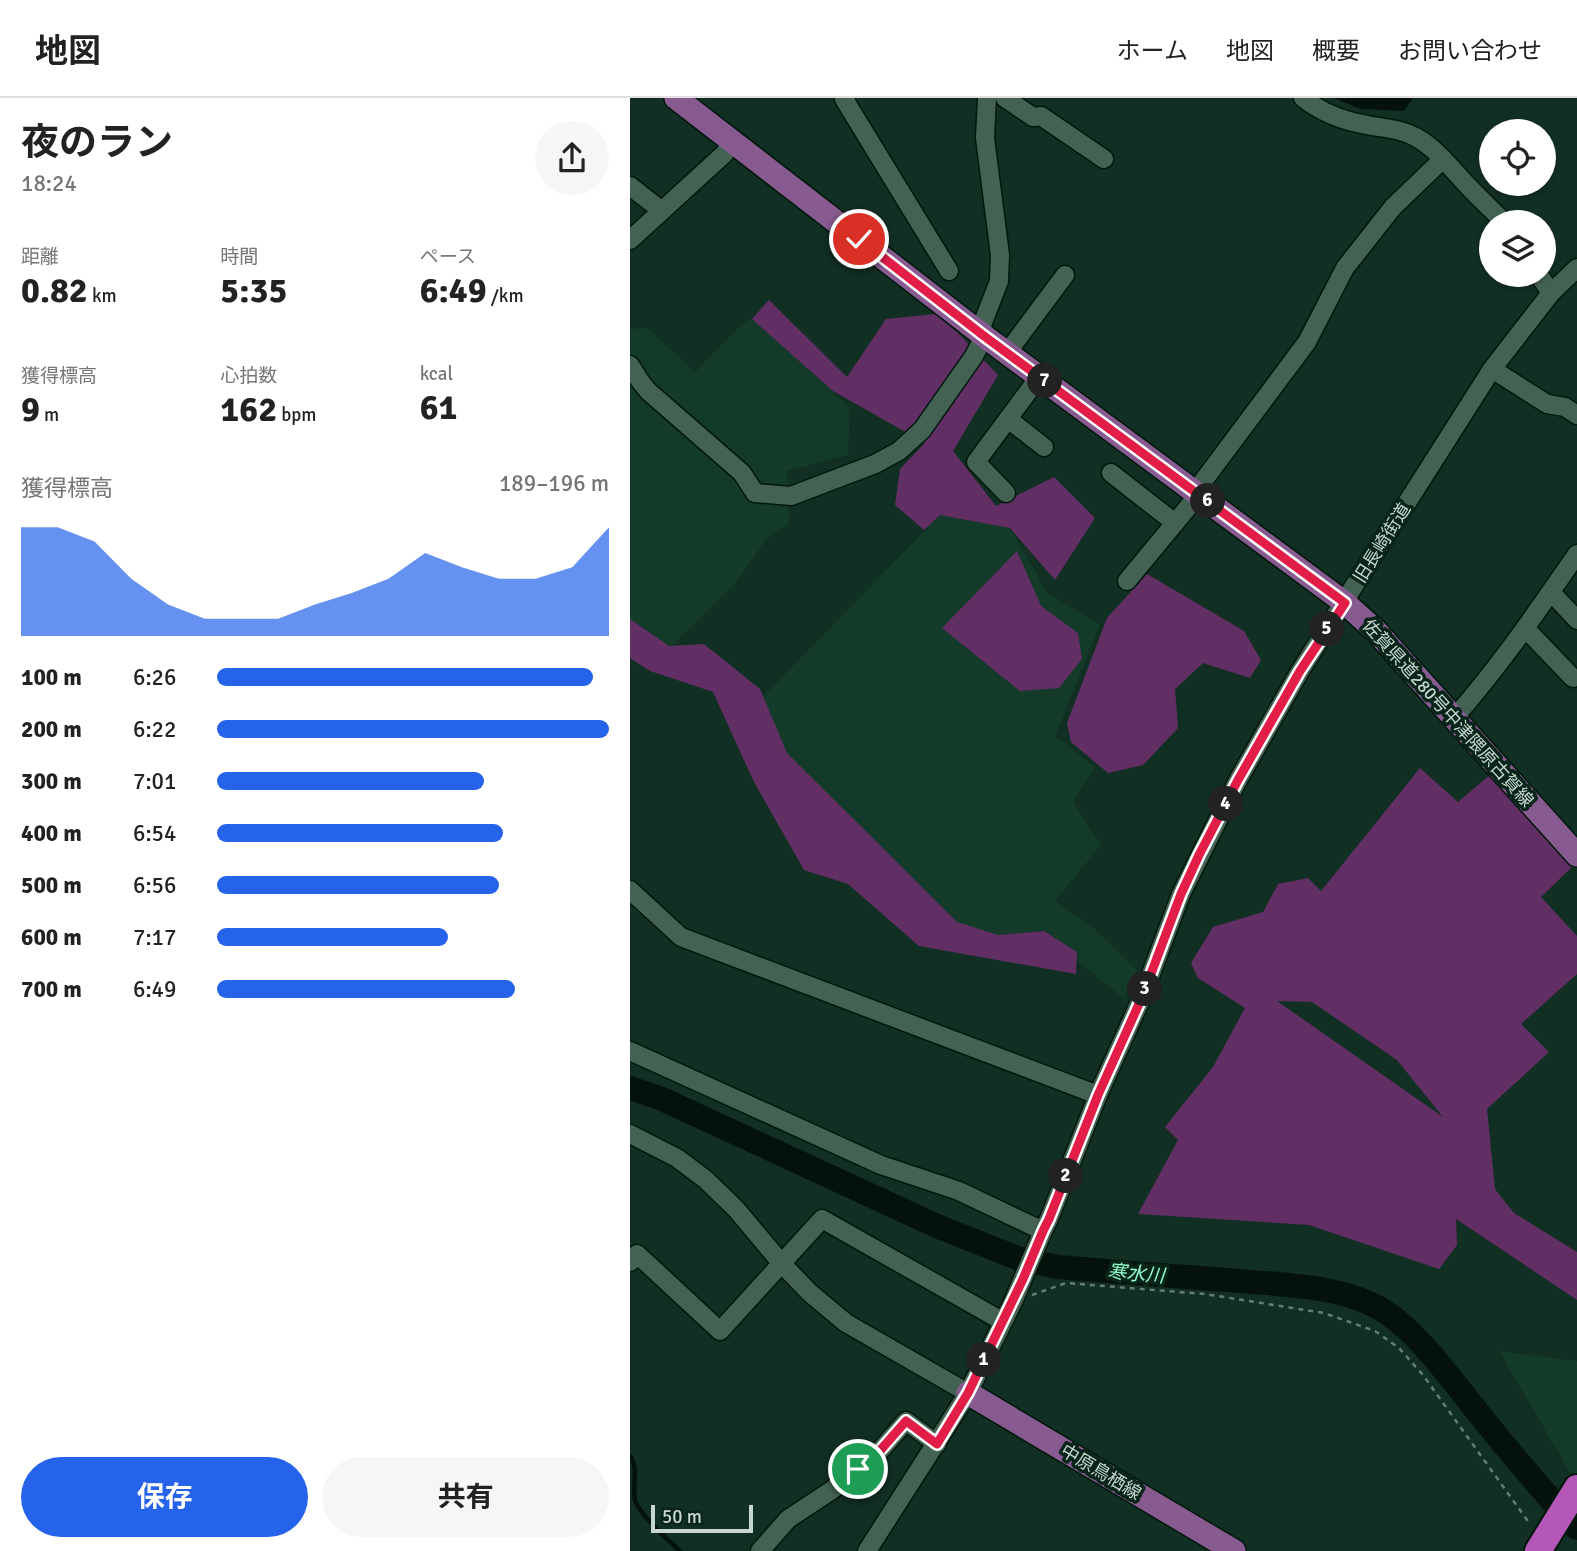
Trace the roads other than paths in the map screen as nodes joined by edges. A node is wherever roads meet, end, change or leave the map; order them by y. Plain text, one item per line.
1 (676, 98) edge
2 (846, 98) edge
3 (987, 98) edge
4 (1005, 98) edge
5 (1303, 98) edge
6 (733, 142) junction
7 (1104, 159) dead end
8 (1443, 159) junction
9 (630, 186) edge
10 (1492, 210) edge
11 (662, 211) junction
12 (630, 240) edge
13 (1577, 268) edge
14 (949, 271) dead end
15 (1065, 275) dead end
16 (1547, 287) edge
17 (1551, 293) junction
18 (984, 336) junction
19 (1007, 353) junction
20 (630, 365) edge
21 (1492, 369) junction
22 (1039, 377) junction
23 (1577, 415) edge
24 (1007, 419) junction
25 (1044, 447) dead end
26 (1111, 473) dead end
27 (1195, 492) junction
28 (1006, 493) dead end
29 (1175, 523) junction
30 (1577, 554) edge
31 (1127, 581) dead end
32 (1550, 593) junction
33 (1345, 603) junction
34 (1577, 620) edge
35 (1526, 629) junction
36 (1573, 678) dead end
37 (1454, 718) junction
38 (1577, 855) edge
39 (631, 892) edge
40 (630, 1051) edge
41 (1098, 1095) junction
42 (630, 1134) edge
43 (1043, 1231) junction
44 (630, 1262) edge
45 (782, 1264) junction
46 (1002, 1321) junction
47 (968, 1393) junction
48 (937, 1444) junction
49 (1577, 1488) edge
50 (1541, 1547) edge
51 (760, 1551) edge
52 (867, 1551) edge
53 (1234, 1551) edge

1 - 6 main road, 佐賀県道280号中津隈原古賀線
2 - 14 street
3 - 18 street
4 - 7 street
5 - 8 street
6 - 11 street
6 - 18 main road, 佐賀県道280号中津隈原古賀線
8 - 10 street
8 - 27 street
9 - 11 street
11 - 12 street
13 - 17 street, 旧長崎街道
15 - 19 street
16 - 17 street
17 - 21 street, 旧長崎街道
18 - 19 main road, 佐賀県道280号中津隈原古賀線
18 - 20 street
19 - 22 main road, 佐賀県道280号中津隈原古賀線
21 - 23 street
21 - 33 street, 旧長崎街道
22 - 24 street
22 - 27 main road, 佐賀県道280号中津隈原古賀線
24 - 25 street
24 - 28 street
26 - 29 street
27 - 29 street
27 - 33 main road, 佐賀県道280号中津隈原古賀線
29 - 31 street
30 - 32 street
32 - 34 street
32 - 35 street
33 - 37 main road, 佐賀県道280号中津隈原古賀線
33 - 41 street, 旧長崎街道
35 - 36 street
35 - 37 street
37 - 38 main road, 佐賀県道280号中津隈原古賀線
39 - 41 street
40 - 43 street
41 - 43 street, 旧長崎街道
42 - 45 street
43 - 46 street, 旧長崎街道
44 - 45 street
45 - 46 street
45 - 47 street
46 - 47 street, 旧長崎街道
47 - 48 street, 旧長崎街道
47 - 53 main road, 中原鳥栖線
48 - 51 street
48 - 52 street, 旧長崎街道
49 - 50 highway

